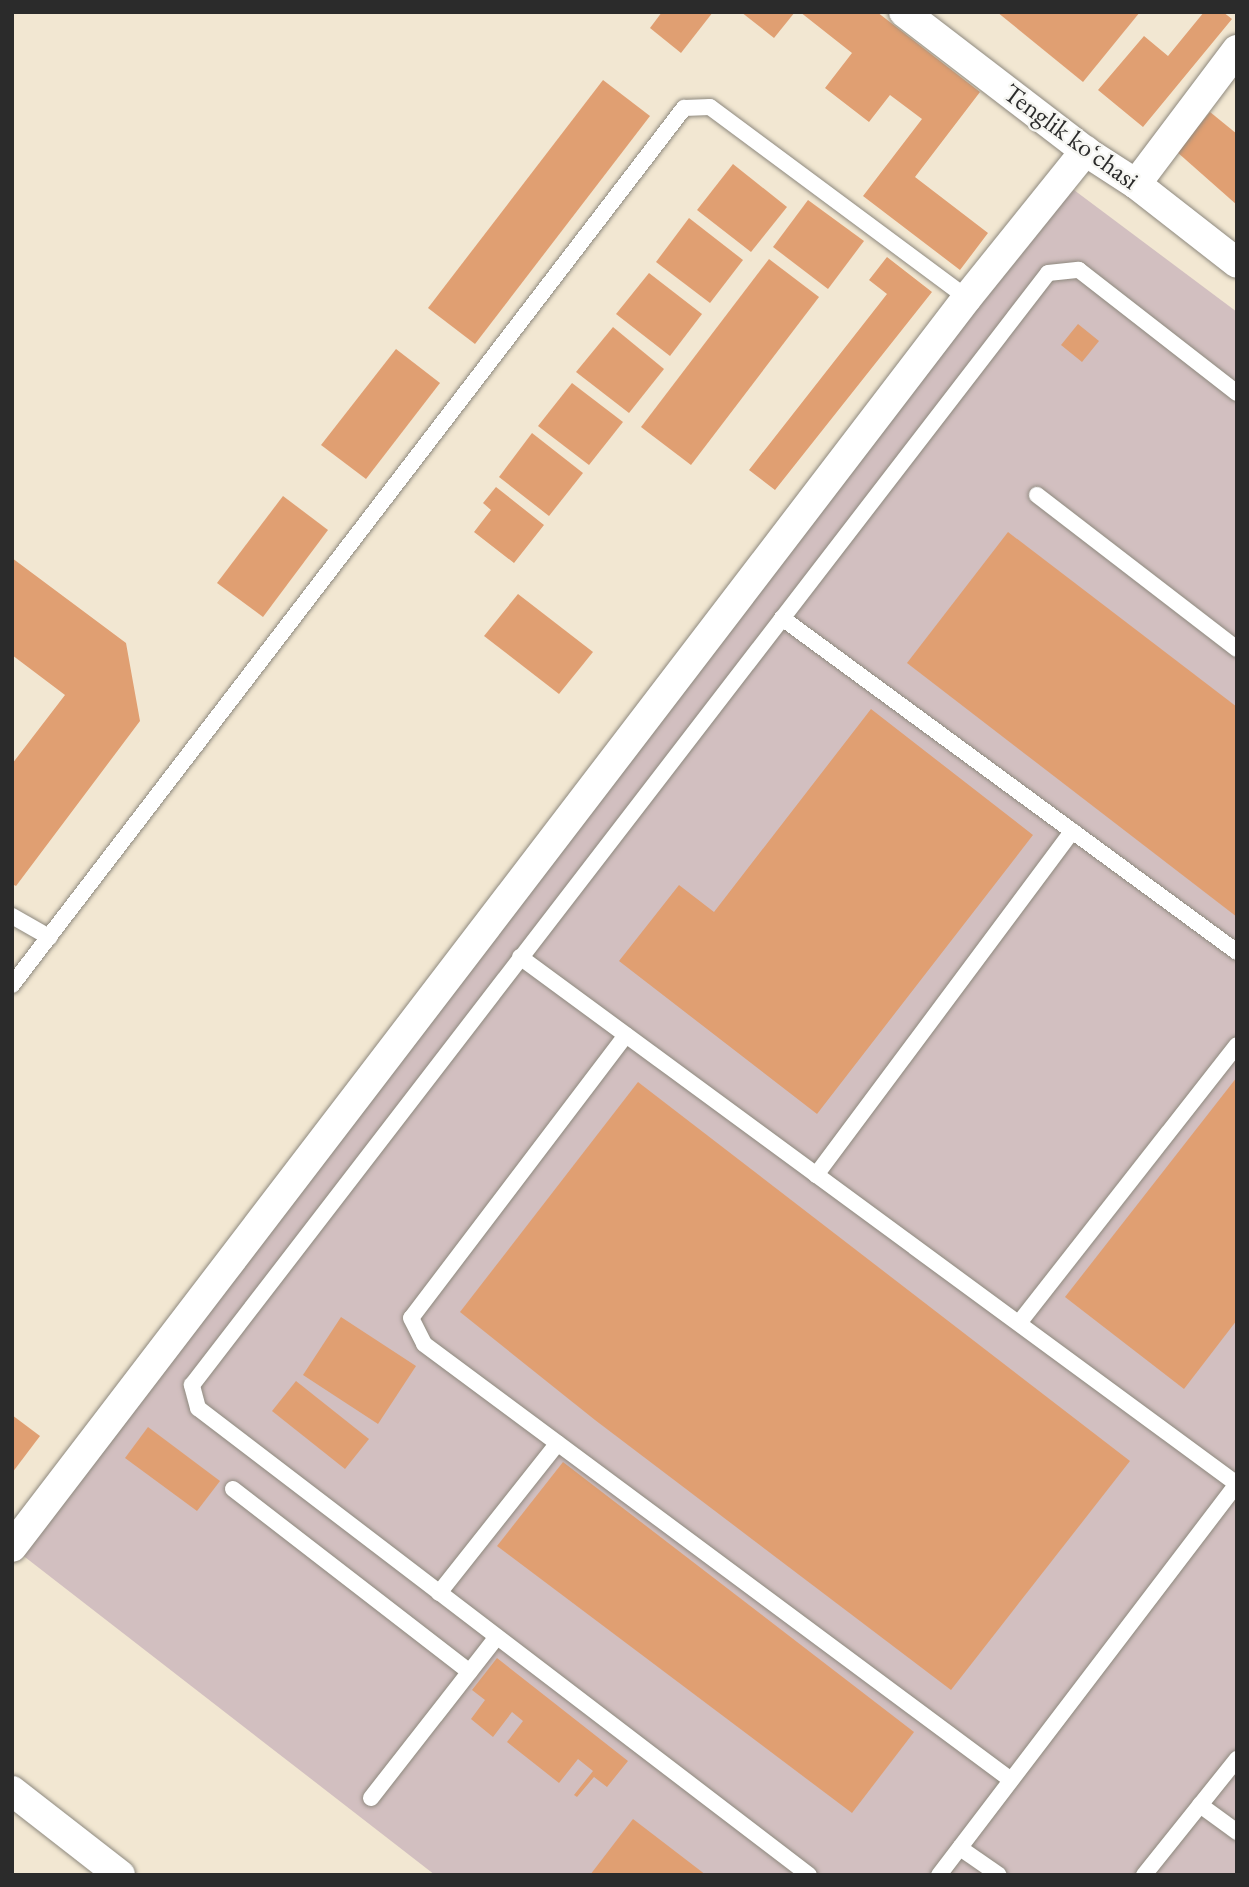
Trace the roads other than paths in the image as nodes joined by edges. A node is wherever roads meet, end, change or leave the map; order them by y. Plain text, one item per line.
1 (904, 12) edge
2 (1237, 50) edge
3 (1085, 151) junction
4 (1136, 184) junction
5 (1237, 263) edge
6 (967, 298) junction
7 (1237, 393) edge
8 (1037, 495) dead end
9 (782, 618) junction
10 (1237, 649) edge
11 (1072, 831) junction
12 (12, 916) edge
13 (48, 937) junction
14 (1237, 952) edge
15 (520, 957) junction
16 (12, 985) edge
17 (626, 1035) junction
18 (1237, 1045) edge
19 (816, 1175) junction
20 (1019, 1323) junction
21 (558, 1444) junction
22 (1237, 1484) edge
23 (233, 1489) dead end
24 (12, 1547) edge
25 (439, 1592) junction
26 (498, 1637) junction
27 (470, 1672) junction
28 (1237, 1759) edge
29 (1011, 1780) junction
30 (12, 1791) edge
31 (371, 1798) dead end
32 (1200, 1805) junction
33 (1237, 1832) edge
34 (960, 1848) junction
35 (120, 1875) edge
36 (809, 1875) edge
37 (939, 1875) edge
38 (999, 1875) edge
39 (1144, 1875) edge

1 - 3 street, Tenglik koʻchasi
2 - 4 street
3 - 4 street, Tenglik koʻchasi
3 - 6 street
4 - 5 street, Tenglik koʻchasi
6 - 13 lane
6 - 24 street
7 - 9 lane
8 - 10 lane
9 - 11 lane
9 - 15 lane
11 - 14 lane
11 - 19 lane
12 - 13 lane
13 - 16 lane
15 - 17 lane
15 - 25 lane
17 - 19 lane
17 - 21 lane
18 - 20 lane
19 - 20 lane
20 - 22 lane
21 - 25 lane
21 - 29 lane
22 - 29 lane
23 - 27 lane
25 - 26 lane
26 - 27 lane
26 - 36 lane
27 - 31 lane
28 - 32 lane
29 - 34 lane
30 - 35 street
32 - 33 lane
32 - 39 lane
34 - 37 lane
34 - 38 lane

